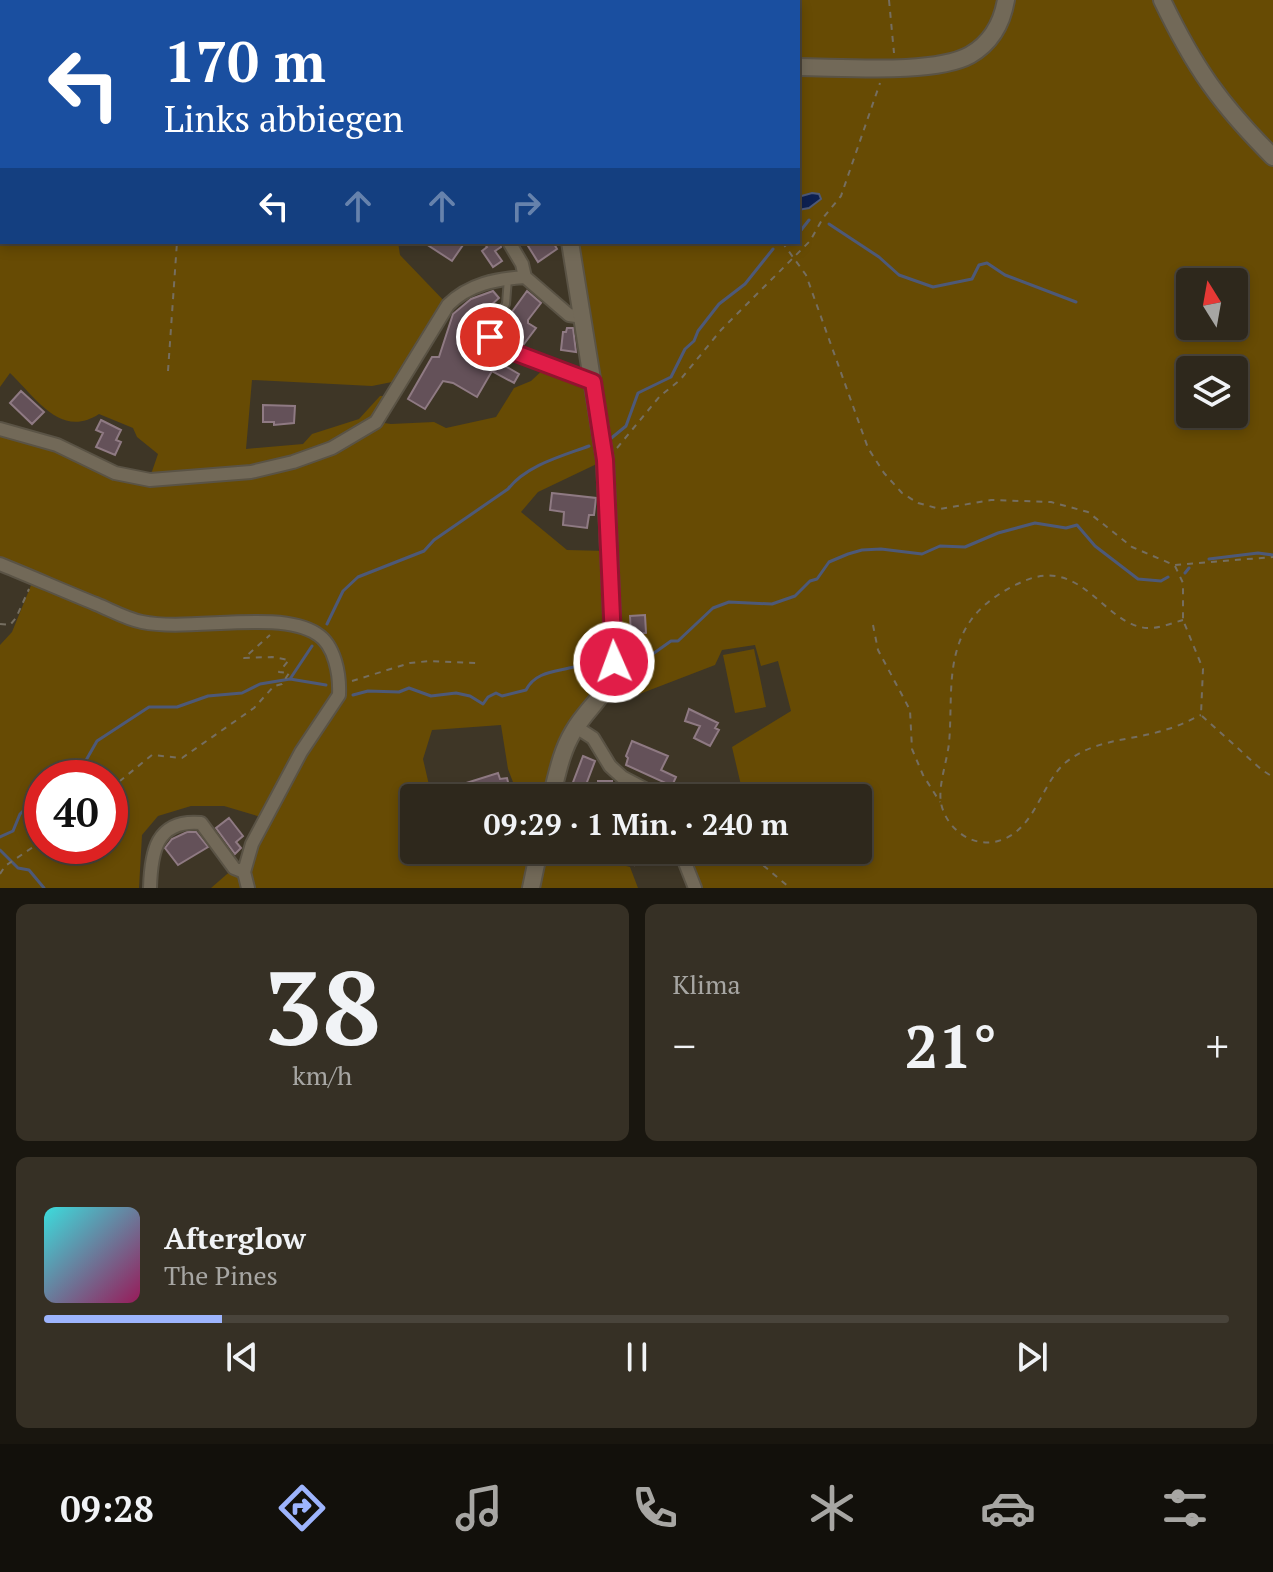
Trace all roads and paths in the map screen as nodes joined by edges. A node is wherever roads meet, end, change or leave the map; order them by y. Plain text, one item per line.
1 (889, 0) edge
2 (1006, 0) edge
3 (1162, 0) edge
4 (894, 66) junction
5 (800, 67) edge
6 (879, 88) dead end
7 (1273, 157) edge
8 (177, 244) edge
9 (510, 244) edge
10 (570, 244) edge
11 (784, 244) edge
12 (794, 258) junction
13 (525, 277) junction
14 (508, 278) junction
15 (583, 317) junction
16 (168, 371) dead end
17 (593, 382) junction
18 (0, 429) edge
19 (605, 460) junction
20 (1273, 557) edge
21 (0, 564) edge
22 (1174, 565) junction
23 (34, 578) junction
24 (1183, 620) junction
25 (281, 623) junction
26 (0, 624) edge
27 (873, 625) dead end
28 (476, 663) dead end
29 (340, 685) junction
30 (1201, 715) junction
31 (576, 727) junction
32 (128, 774) edge
33 (1273, 777) edge
34 (554, 784) edge
35 (635, 784) edge
36 (941, 803) junction
37 (24, 853) edge
38 (536, 864) edge
39 (686, 864) edge
40 (762, 864) edge
41 (244, 872) junction
42 (0, 874) edge
43 (150, 888) edge
44 (248, 888) edge
45 (531, 888) edge
46 (695, 888) edge
47 (790, 888) edge

1 - 4 path
2 - 4 street
3 - 7 street
4 - 5 street
6 - 12 path
8 - 16 path
9 - 13 street
10 - 15 street
11 - 12 path
12 - 19 path
12 - 22 path
13 - 14 street
13 - 15 street
14 - 17 lane
14 - 18 street
15 - 17 street
17 - 19 street
19 - 31 street
20 - 22 path
21 - 23 street
22 - 24 path
23 - 25 street
23 - 26 path
24 - 30 path
24 - 36 path
25 - 29 street
25 - 32 path
27 - 36 path
28 - 29 path
29 - 41 street
30 - 33 path
30 - 36 path
31 - 34 street
31 - 35 street
37 - 42 path
38 - 45 street
39 - 46 street
40 - 47 path
41 - 43 street
41 - 44 street

